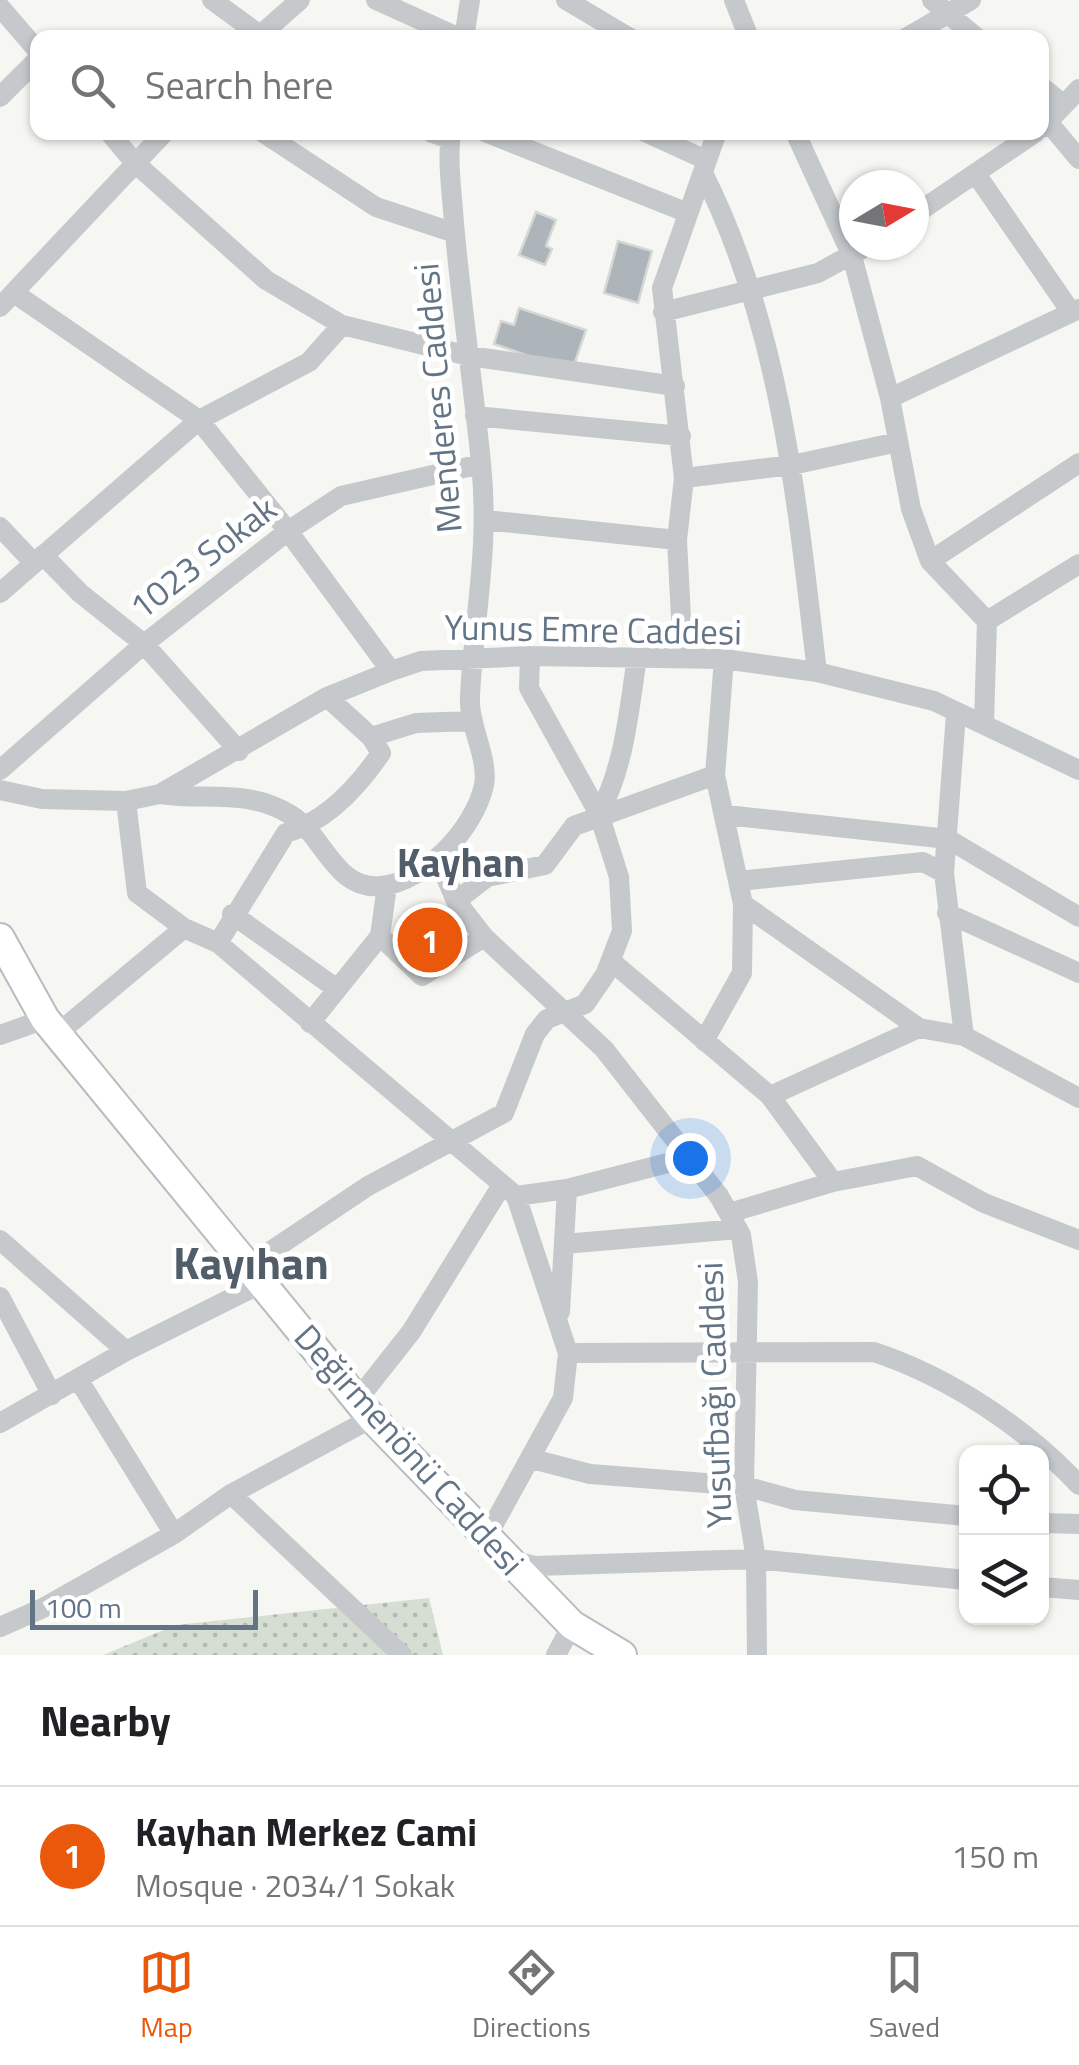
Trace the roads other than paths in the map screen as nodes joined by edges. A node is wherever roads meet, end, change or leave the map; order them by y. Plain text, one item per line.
1 (212, 0) edge
2 (300, 0) edge
3 (376, 0) edge
4 (470, 0) edge
5 (566, 0) edge
6 (734, 0) edge
7 (932, 0) edge
8 (971, 0) edge
9 (0, 7) edge
10 (948, 15) junction
11 (251, 30) edge
12 (268, 30) edge
13 (444, 30) edge
14 (464, 30) edge
15 (617, 30) edge
16 (745, 30) edge
17 (921, 30) edge
18 (966, 30) edge
19 (30, 42) edge
20 (30, 67) edge
21 (1079, 88) edge
22 (1049, 93) edge
23 (0, 96) edge
24 (1063, 104) junction
25 (1049, 119) edge
26 (1049, 133) edge
27 (116, 140) edge
28 (157, 140) edge
29 (274, 140) edge
30 (445, 140) edge
31 (506, 140) edge
32 (660, 140) edge
33 (714, 140) edge
34 (798, 140) edge
35 (1024, 140) edge
36 (1079, 159) edge
37 (135, 163) junction
38 (705, 166) junction
39 (976, 174) junction
40 (929, 205) edge
41 (839, 212) edge
42 (688, 213) junction
43 (455, 233) junction
44 (841, 260) edge
45 (862, 260) edge
46 (752, 288) junction
47 (7, 300) edge
48 (1075, 310) edge
49 (664, 312) junction
50 (342, 326) junction
51 (469, 356) junction
52 (676, 386) junction
53 (890, 398) junction
54 (475, 416) junction
55 (198, 420) junction
56 (681, 436) junction
57 (898, 442) junction
58 (1079, 463) edge
59 (481, 464) junction
60 (792, 465) junction
61 (684, 478) junction
62 (485, 520) junction
63 (0, 526) edge
64 (288, 531) junction
65 (677, 540) junction
66 (38, 559) junction
67 (930, 561) junction
68 (1073, 575) edge
69 (0, 593) edge
70 (987, 621) junction
71 (144, 644) junction
72 (530, 656) junction
73 (637, 657) junction
74 (683, 657) junction
75 (476, 658) junction
76 (724, 659) junction
77 (390, 672) junction
78 (817, 672) junction
79 (328, 697) junction
80 (956, 714) junction
81 (473, 722) junction
82 (984, 724) junction
83 (371, 736) junction
84 (239, 751) junction
85 (0, 770) edge
86 (1079, 770) edge
87 (715, 775) junction
88 (0, 790) edge
89 (160, 794) junction
90 (126, 801) junction
91 (599, 814) junction
92 (726, 815) junction
93 (304, 828) junction
94 (948, 840) junction
95 (439, 861) junction
96 (944, 873) junction
97 (738, 881) junction
98 (387, 886) junction
99 (456, 901) junction
100 (743, 904) junction
101 (947, 913) junction
102 (232, 914) junction
103 (1079, 916) edge
104 (184, 928) junction
105 (380, 936) junction
106 (484, 937) junction
107 (0, 938) edge
108 (218, 942) junction
109 (610, 961) junction
110 (1079, 973) edge
111 (337, 989) junction
112 (568, 1014) junction
113 (310, 1023) junction
114 (51, 1027) junction
115 (919, 1028) junction
116 (0, 1035) edge
117 (964, 1036) junction
118 (704, 1041) junction
119 (770, 1096) junction
120 (1079, 1098) edge
121 (453, 1141) junction
122 (687, 1158) junction
123 (833, 1182) junction
124 (567, 1189) junction
125 (509, 1190) junction
126 (733, 1221) junction
127 (0, 1240) edge
128 (1079, 1240) edge
129 (564, 1244) junction
130 (253, 1276) junction
131 (0, 1297) edge
132 (560, 1324) junction
133 (126, 1351) junction
134 (568, 1354) junction
135 (748, 1354) junction
136 (78, 1379) junction
137 (52, 1395) junction
138 (365, 1408) junction
139 (0, 1423) edge
140 (532, 1459) junction
141 (1079, 1485) edge
142 (744, 1486) junction
143 (231, 1494) junction
144 (959, 1515) edge
145 (1049, 1523) edge
146 (1079, 1524) edge
147 (174, 1534) junction
148 (495, 1549) junction
149 (756, 1560) junction
150 (959, 1579) edge
151 (1049, 1588) edge
152 (1079, 1590) edge
153 (572, 1626) junction
154 (0, 1627) edge
155 (402, 1655) edge
156 (556, 1655) edge
157 (622, 1655) edge
158 (756, 1655) edge

1 - 11 street
2 - 12 street
3 - 13 street
4 - 14 street
5 - 15 street
6 - 16 street
7 - 10 street
8 - 10 street
9 - 19 street
10 - 17 street
10 - 18 street
20 - 23 street
21 - 24 street
22 - 24 street
24 - 25 street
26 - 36 street
27 - 37 street
28 - 37 street
29 - 43 street
30 - 43 street, Menderes Caddesi
31 - 42 street
32 - 38 street
33 - 38 street
34 - 41 street
35 - 39 street
37 - 47 street
37 - 50 street
38 - 42 street
38 - 46 street
39 - 40 street
39 - 48 street
42 - 49 street
43 - 51 street, Menderes Caddesi
44 - 46 street
45 - 53 street
46 - 49 street
46 - 60 street
47 - 55 street
48 - 53 street
49 - 52 street
50 - 51 street
50 - 55 street
51 - 52 street
51 - 54 street, Menderes Caddesi
52 - 56 street
53 - 57 street
54 - 56 street
54 - 59 street, Menderes Caddesi
55 - 64 street
55 - 66 street
56 - 61 street
57 - 60 street
57 - 67 street
58 - 67 street
59 - 62 street, Menderes Caddesi
59 - 64 street, 1023 Sokak
60 - 61 street
60 - 78 street
61 - 65 street
62 - 65 street
62 - 75 street, Menderes Caddesi
63 - 66 street
64 - 71 street, 1023 Sokak
64 - 77 street
65 - 74 street
66 - 69 street
66 - 71 street
67 - 70 street
68 - 70 street
70 - 82 street
71 - 84 street
71 - 85 street, 1023 Sokak
72 - 73 street, Yunus Emre Caddesi
72 - 75 street, Yunus Emre Caddesi
72 - 91 street
73 - 74 street, Yunus Emre Caddesi
73 - 91 street
74 - 76 street, Yunus Emre Caddesi
75 - 77 street, Yunus Emre Caddesi
75 - 81 street
76 - 78 street, Yunus Emre Caddesi
76 - 87 street
77 - 79 street, Yunus Emre Caddesi
78 - 80 street, Yunus Emre Caddesi
79 - 83 street
79 - 84 street, Yunus Emre Caddesi
80 - 82 street, Yunus Emre Caddesi
80 - 94 street
81 - 83 street
81 - 95 street
82 - 86 street, Yunus Emre Caddesi
83 - 93 street
84 - 89 street, Yunus Emre Caddesi
87 - 91 street
87 - 92 street
88 - 90 street, Yunus Emre Caddesi
89 - 90 street, Yunus Emre Caddesi
89 - 93 street
90 - 104 street
91 - 99 street
91 - 109 street
92 - 94 street
92 - 97 street
93 - 98 street
93 - 102 street
94 - 96 street
94 - 103 street
95 - 98 street
95 - 99 street, Yusufbağı Caddesi
96 - 97 street
96 - 101 street
97 - 100 street
98 - 105 street
99 - 106 street, Yusufbağı Caddesi
100 - 115 street
100 - 118 street
101 - 110 street
101 - 117 street
102 - 108 street
102 - 111 street
104 - 108 street
104 - 114 street
105 - 106 street
105 - 111 street
106 - 112 street, Yusufbağı Caddesi
107 - 114 main road, Değirmenönü Caddesi
108 - 113 street
109 - 112 street
109 - 118 street
111 - 113 street
112 - 121 street
112 - 122 street, Yusufbağı Caddesi
113 - 121 street
114 - 116 street
114 - 130 main road, Değirmenönü Caddesi
115 - 117 street
115 - 119 street
117 - 120 street
118 - 119 street
119 - 123 street
121 - 125 street
121 - 130 street
122 - 124 street
122 - 126 street, Yusufbağı Caddesi
123 - 126 street
123 - 128 street
124 - 125 street
124 - 129 street
125 - 132 street
125 - 138 street
126 - 129 street
126 - 135 street, Yusufbağı Caddesi
127 - 133 street
129 - 132 street
130 - 133 street
130 - 138 main road, Değirmenönü Caddesi
131 - 137 street
132 - 134 street
133 - 136 street
134 - 135 street
134 - 140 street
135 - 141 street
135 - 142 street, Yusufbağı Caddesi
136 - 137 street
136 - 147 street
137 - 139 street
138 - 143 street
138 - 148 main road, Değirmenönü Caddesi
140 - 142 street
140 - 148 street
142 - 144 street
142 - 149 street, Yusufbağı Caddesi
143 - 147 street
143 - 155 street
145 - 146 street
147 - 154 street
148 - 149 street
148 - 153 main road, Değirmenönü Caddesi
149 - 150 street
149 - 158 street, Yusufbağı Caddesi
151 - 152 street
153 - 156 street
153 - 157 main road, Değirmenönü Caddesi

